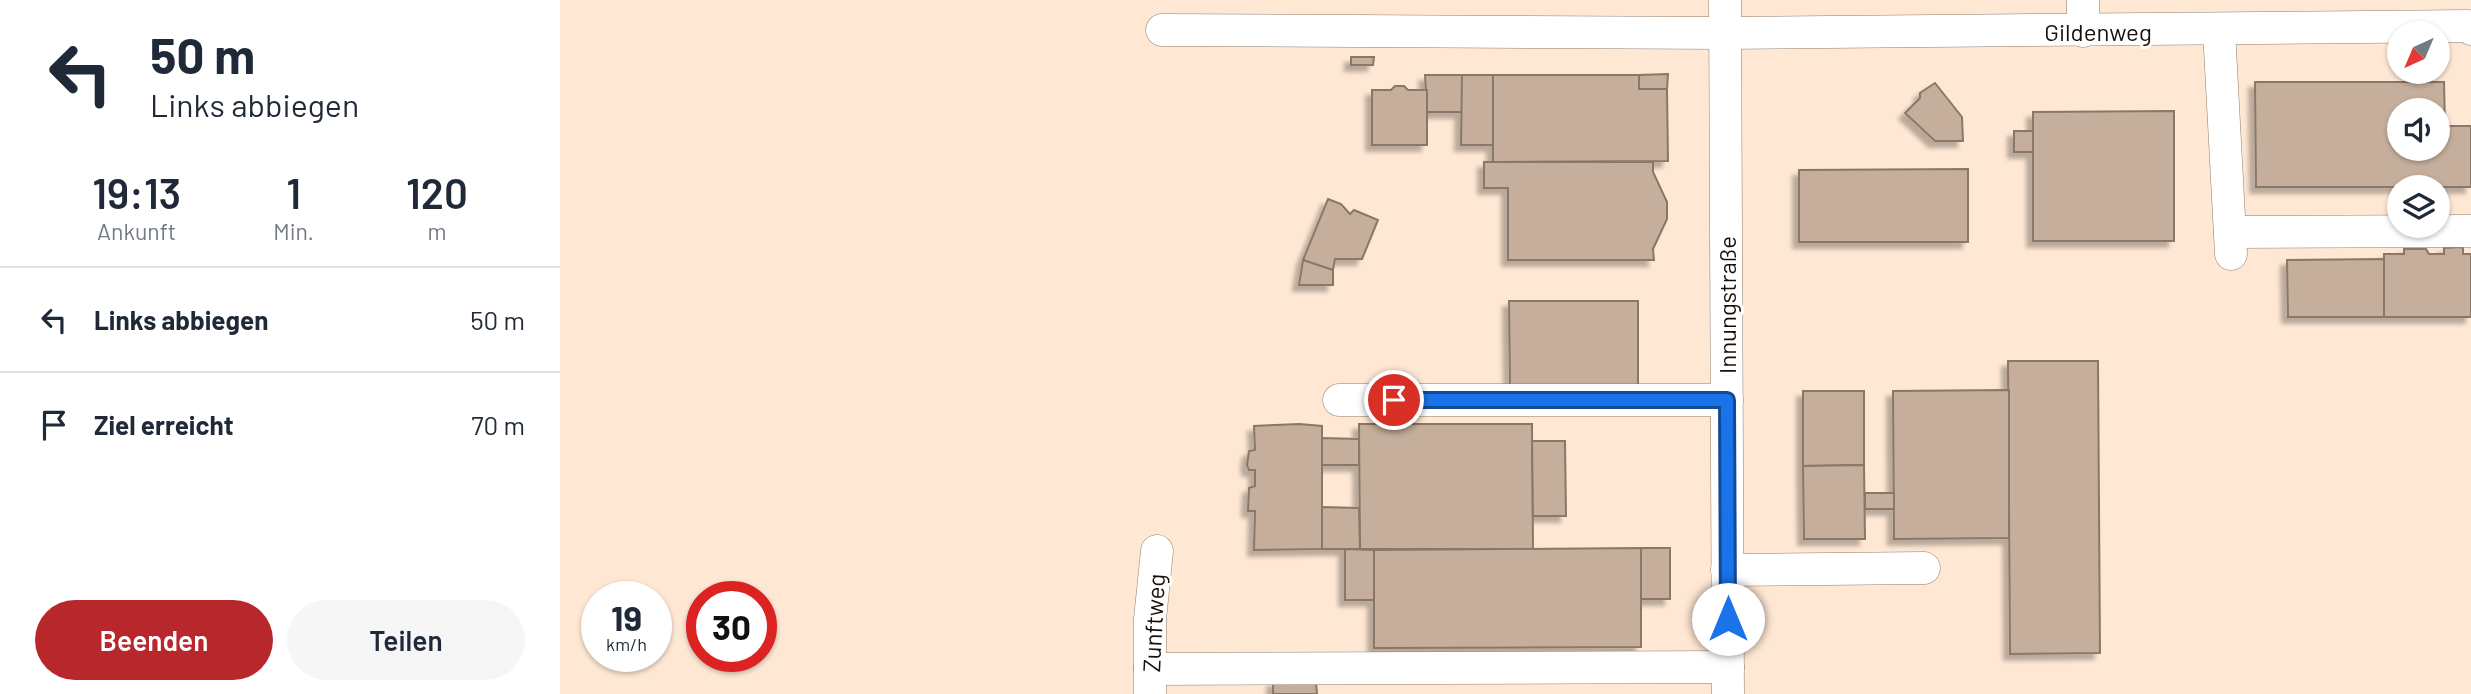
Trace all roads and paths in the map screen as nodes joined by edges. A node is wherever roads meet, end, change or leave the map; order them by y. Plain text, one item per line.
1 (1725, 0) edge
2 (2083, 0) edge
3 (2468, 18) edge
4 (1162, 30) dead end
5 (2219, 30) junction
6 (2083, 31) junction
7 (1725, 33) junction
8 (2471, 231) edge
9 (1339, 400) dead end
10 (1727, 400) junction
11 (1157, 551) dead end
12 (1924, 568) dead end
13 (1727, 570) junction
14 (1728, 680) edge
15 (1150, 682) edge

1 - 7 street, Innungstraße
2 - 6 street
3 - 5 street, Gildenweg
4 - 7 street, Gildenweg
5 - 6 street, Gildenweg
5 - 8 street
6 - 7 street, Gildenweg
7 - 10 street, Innungstraße
9 - 10 street
10 - 13 street, Innungstraße
11 - 15 street, Zunftweg
12 - 13 street
13 - 14 street, Innungstraße
14 - 15 street

